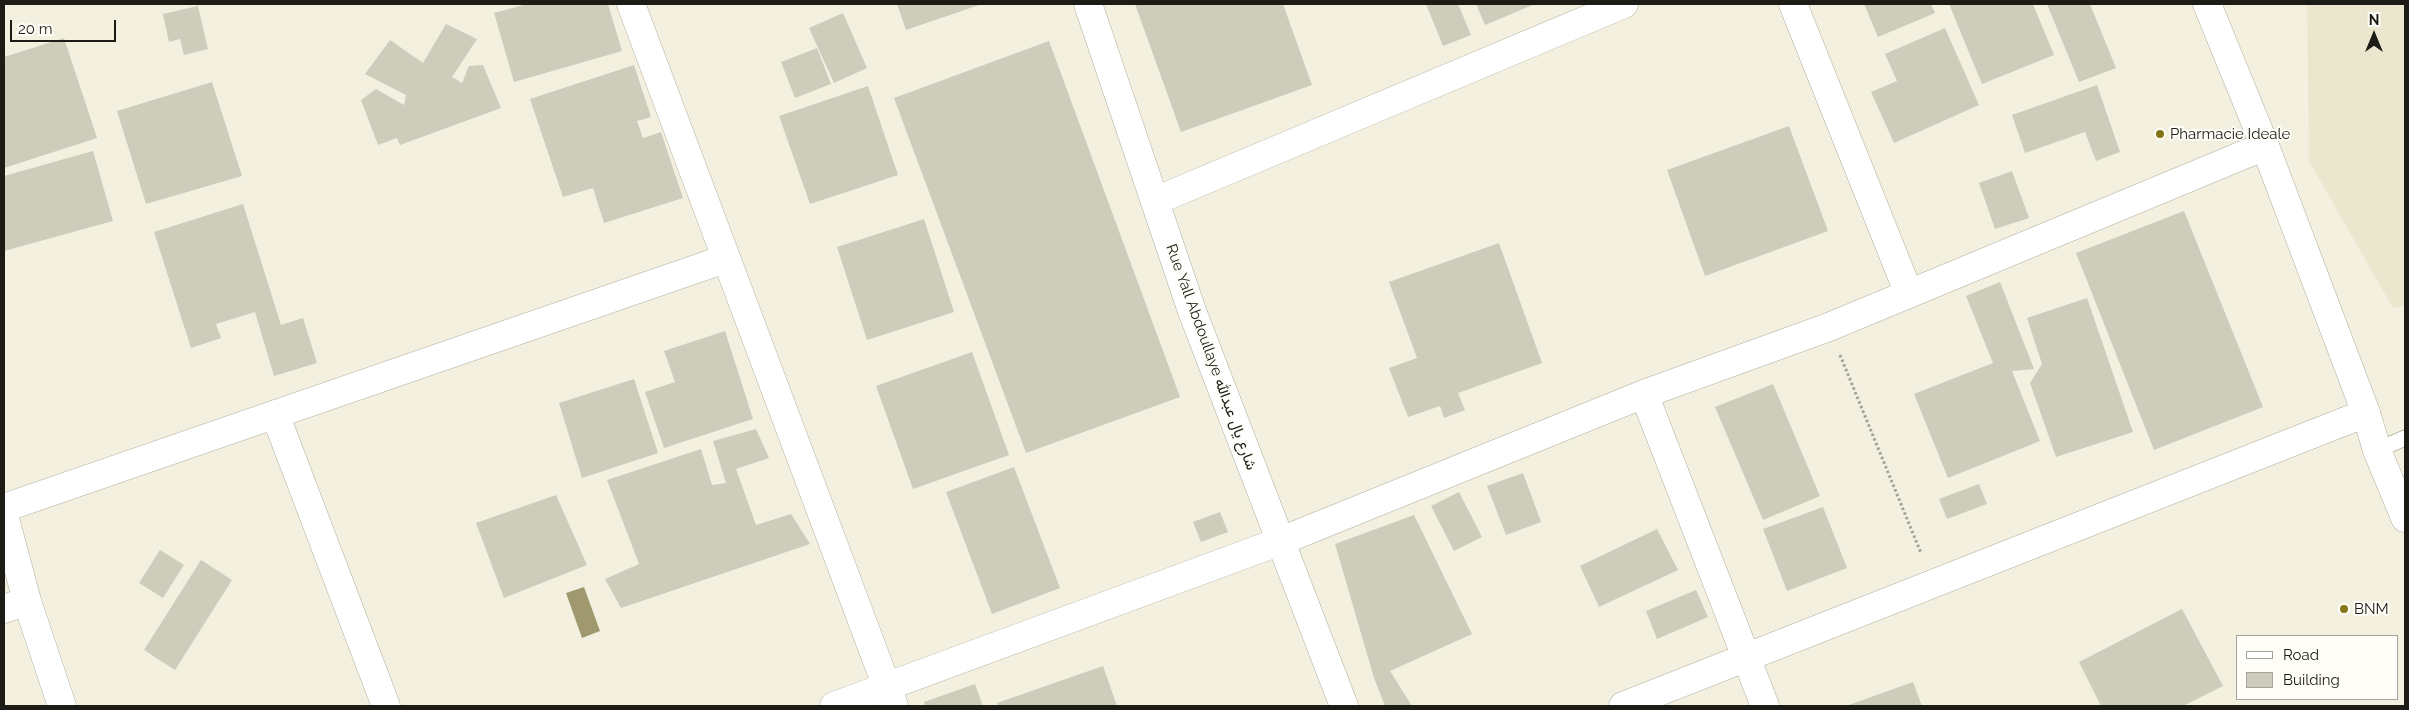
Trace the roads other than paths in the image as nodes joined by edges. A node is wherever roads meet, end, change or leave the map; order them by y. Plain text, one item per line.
1 (631, 4) edge
2 (1088, 4) edge
3 (1624, 4) edge
4 (1793, 4) edge
5 (2207, 4) edge
6 (2265, 146) junction
7 (1155, 201) junction
8 (725, 259) junction
9 (1909, 294) junction
10 (1644, 394) junction
11 (2366, 413) junction
12 (275, 414) junction
13 (2405, 438) edge
14 (2377, 450) junction
15 (4, 508) edge
16 (4, 515) edge
17 (2405, 518) edge
18 (1281, 541) junction
19 (15, 605) edge
20 (1746, 658) junction
21 (890, 697) edge
22 (62, 706) edge
23 (386, 706) edge
24 (834, 706) edge
25 (1344, 706) edge
26 (1624, 706) edge
27 (1764, 706) edge

1 - 8 street
2 - 7 street, Rue Yall Abdoullaye شارع يال عبدالله
3 - 7 street
4 - 9 street
5 - 6 street
6 - 9 street
6 - 11 street
7 - 18 street, Rue Yall Abdoullaye شارع يال عبدالله
8 - 12 street
8 - 21 street
9 - 10 street
10 - 18 street
10 - 20 street
11 - 14 street
11 - 20 street
12 - 15 street
12 - 23 street
13 - 14 lane
14 - 17 street
16 - 19 street
18 - 21 street
18 - 25 street, Rue Yall Abdoullaye شارع يال عبدالله
19 - 22 street
20 - 26 street
20 - 27 street
21 - 24 street

